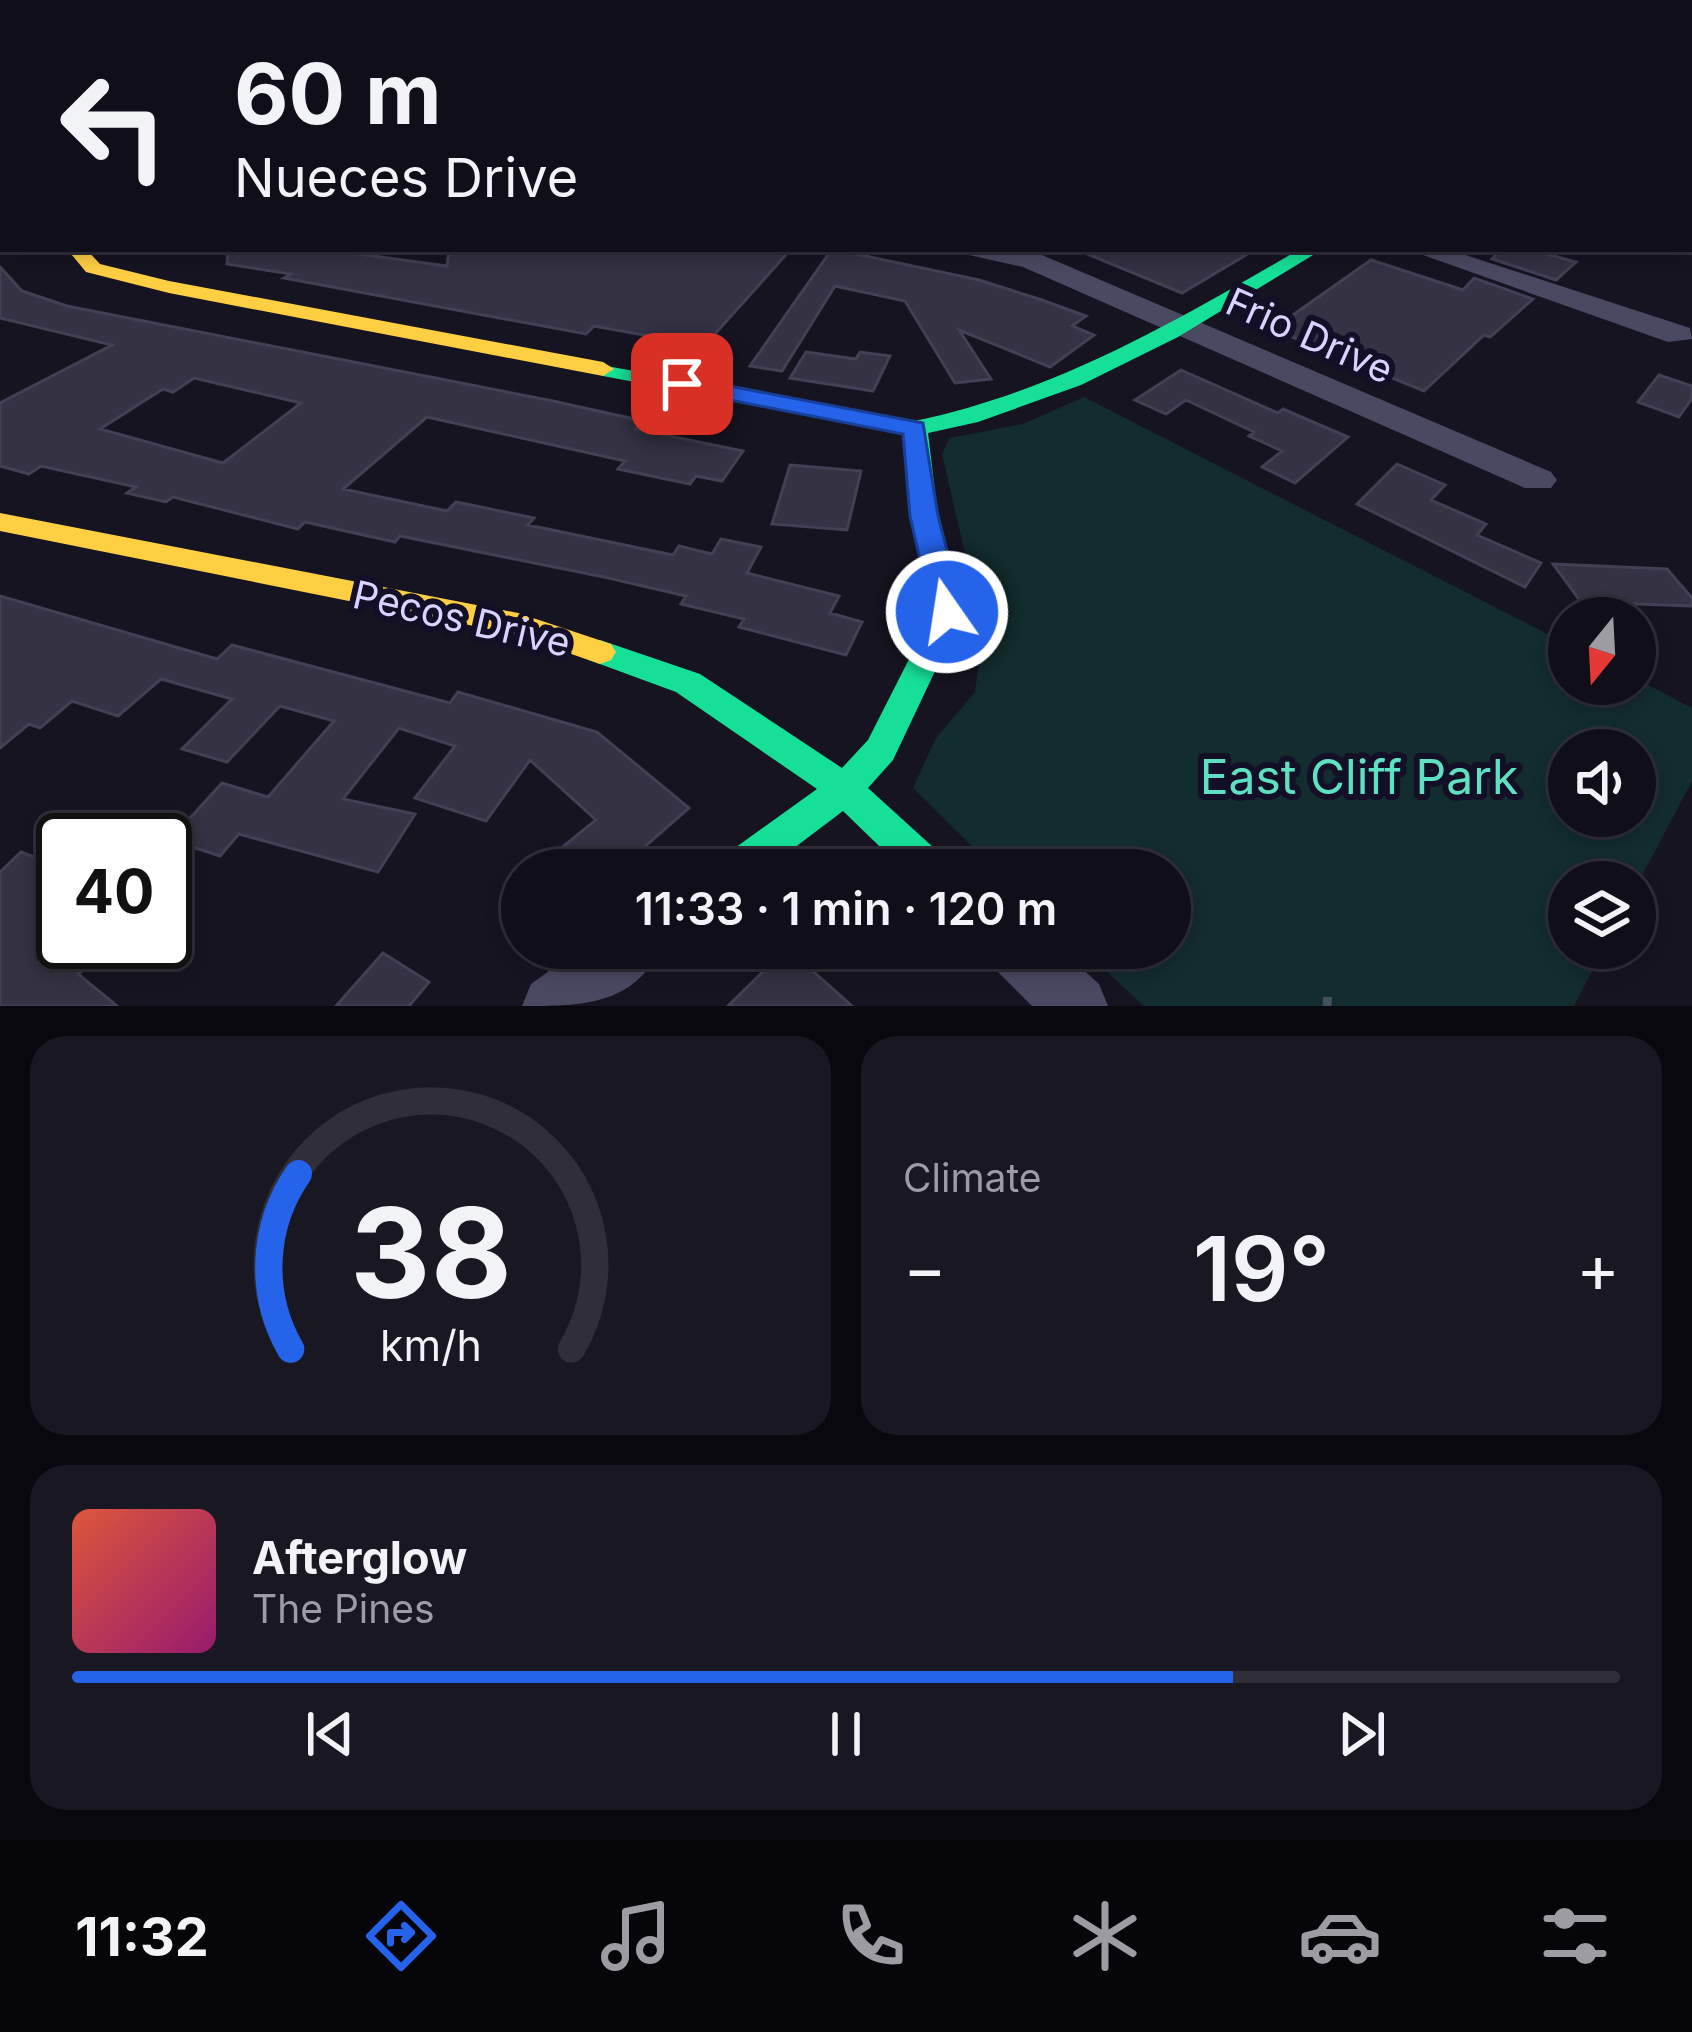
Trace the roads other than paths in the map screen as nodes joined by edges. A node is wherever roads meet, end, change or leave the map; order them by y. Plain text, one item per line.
1 (79, 252) edge
2 (992, 252) edge
3 (1309, 252) edge
4 (1429, 252) edge
5 (1180, 324) junction
6 (1678, 334) dead end
7 (915, 428) junction
8 (1538, 480) dead end
9 (0, 522) edge
10 (844, 789) junction
11 (763, 849) edge
12 (908, 849) edge
13 (603, 969) edge
14 (1037, 969) edge
15 (553, 1006) edge
16 (1076, 1006) edge

1 - 7 street
2 - 5 street, Frio Drive
3 - 5 street
4 - 6 street
5 - 7 street
5 - 8 street, Frio Drive
7 - 10 street
9 - 10 street, Pecos Drive
10 - 11 street
10 - 12 street, Pecos Drive
13 - 15 street
14 - 16 street

